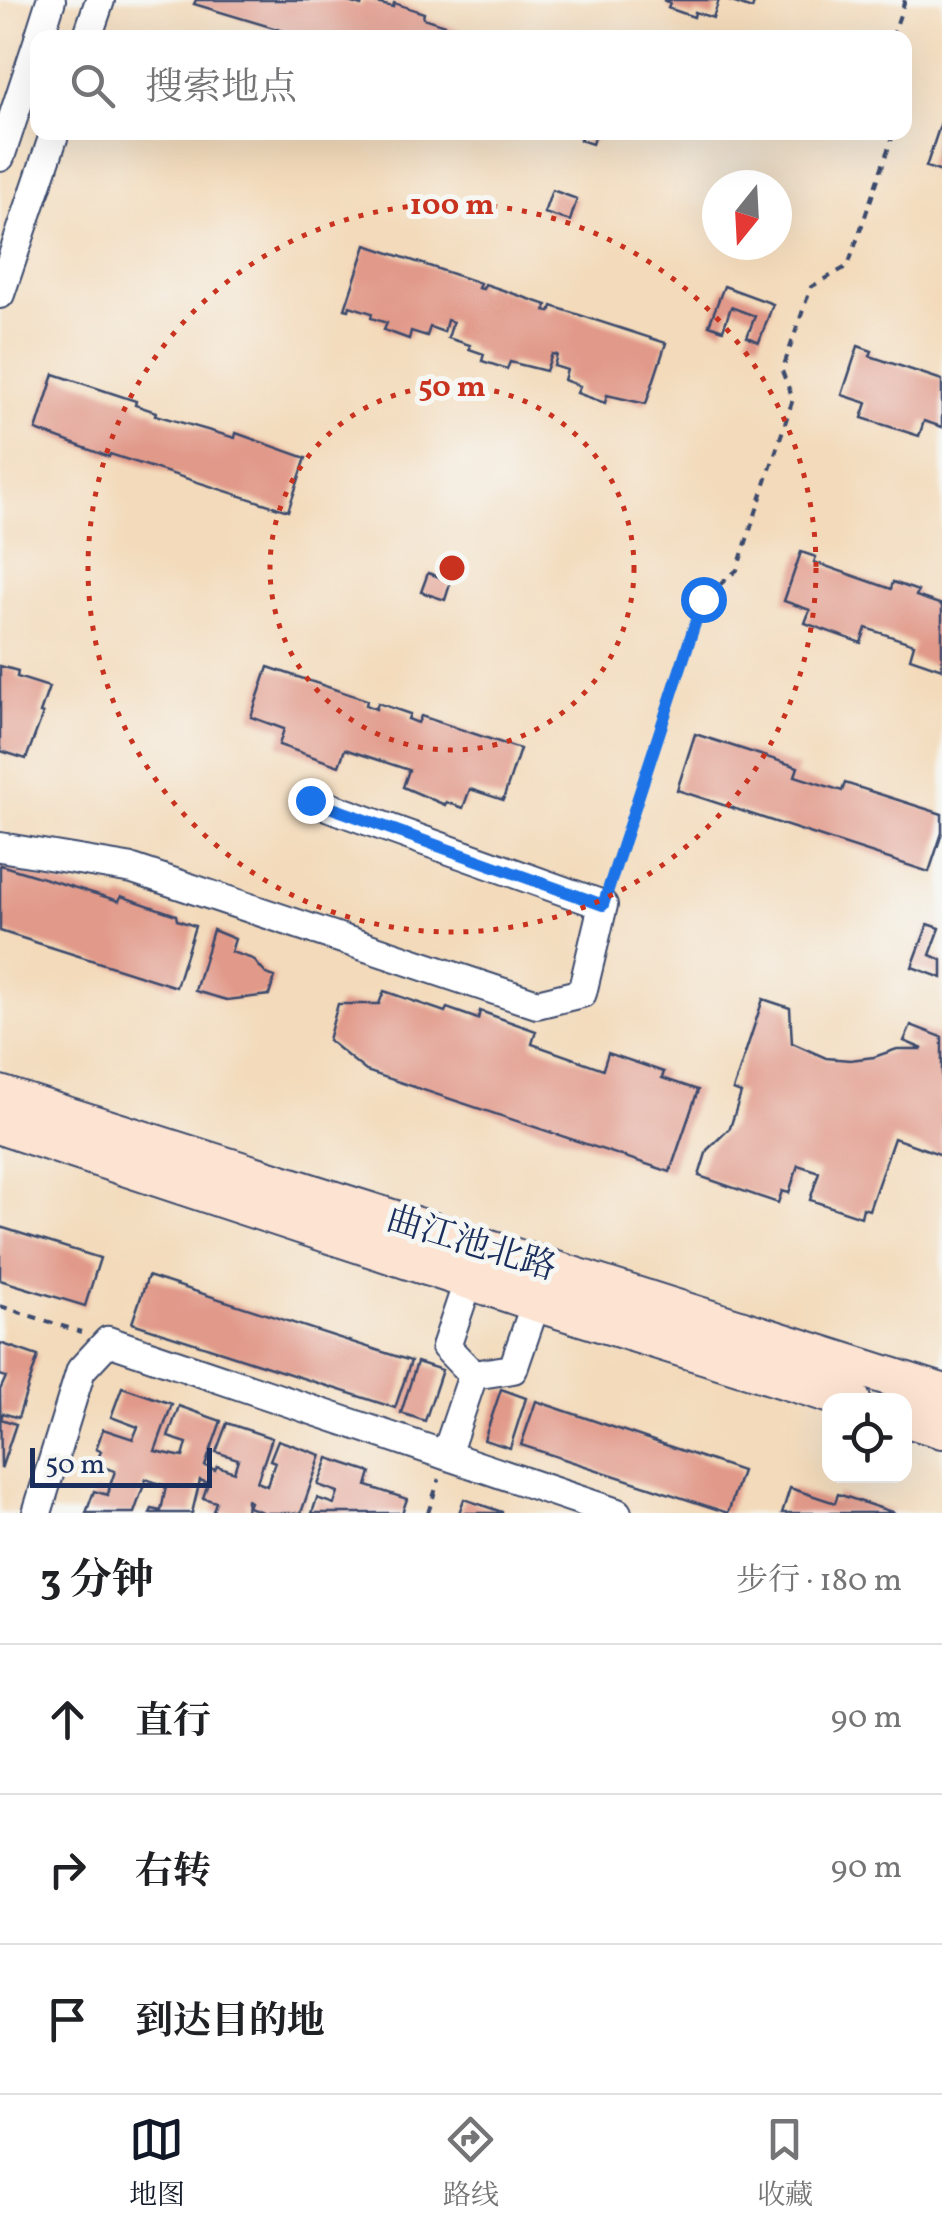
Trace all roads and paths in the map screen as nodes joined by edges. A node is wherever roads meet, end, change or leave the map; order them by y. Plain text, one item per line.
1 (51, 0) edge
2 (100, 0) edge
3 (905, 0) edge
4 (41, 30) edge
5 (90, 30) edge
6 (895, 30) edge
7 (30, 65) edge
8 (52, 140) edge
9 (891, 140) edge
10 (0, 157) edge
11 (0, 294) edge
12 (310, 800) dead end
13 (0, 847) edge
14 (603, 905) junction
15 (0, 1096) edge
16 (0, 1125) edge
17 (469, 1280) junction
18 (536, 1302) junction
19 (0, 1306) edge
20 (108, 1341) junction
21 (472, 1375) junction
22 (942, 1392) edge
23 (828, 1393) edge
24 (912, 1420) edge
25 (942, 1429) edge
26 (446, 1456) junction
27 (37, 1513) edge
28 (428, 1513) edge
29 (617, 1513) edge

1 - 4 street
2 - 5 street
3 - 6 path
7 - 10 street
8 - 11 street
9 - 14 path
12 - 14 street
13 - 14 street
15 - 22 main road, 曲江池北路
16 - 17 main road, 曲江池北路
17 - 18 main road, 曲江池北路
17 - 21 street
18 - 21 street
18 - 23 main road, 曲江池北路
19 - 20 path
20 - 26 street
20 - 27 street
21 - 26 street
24 - 25 main road
26 - 28 path
26 - 29 street

